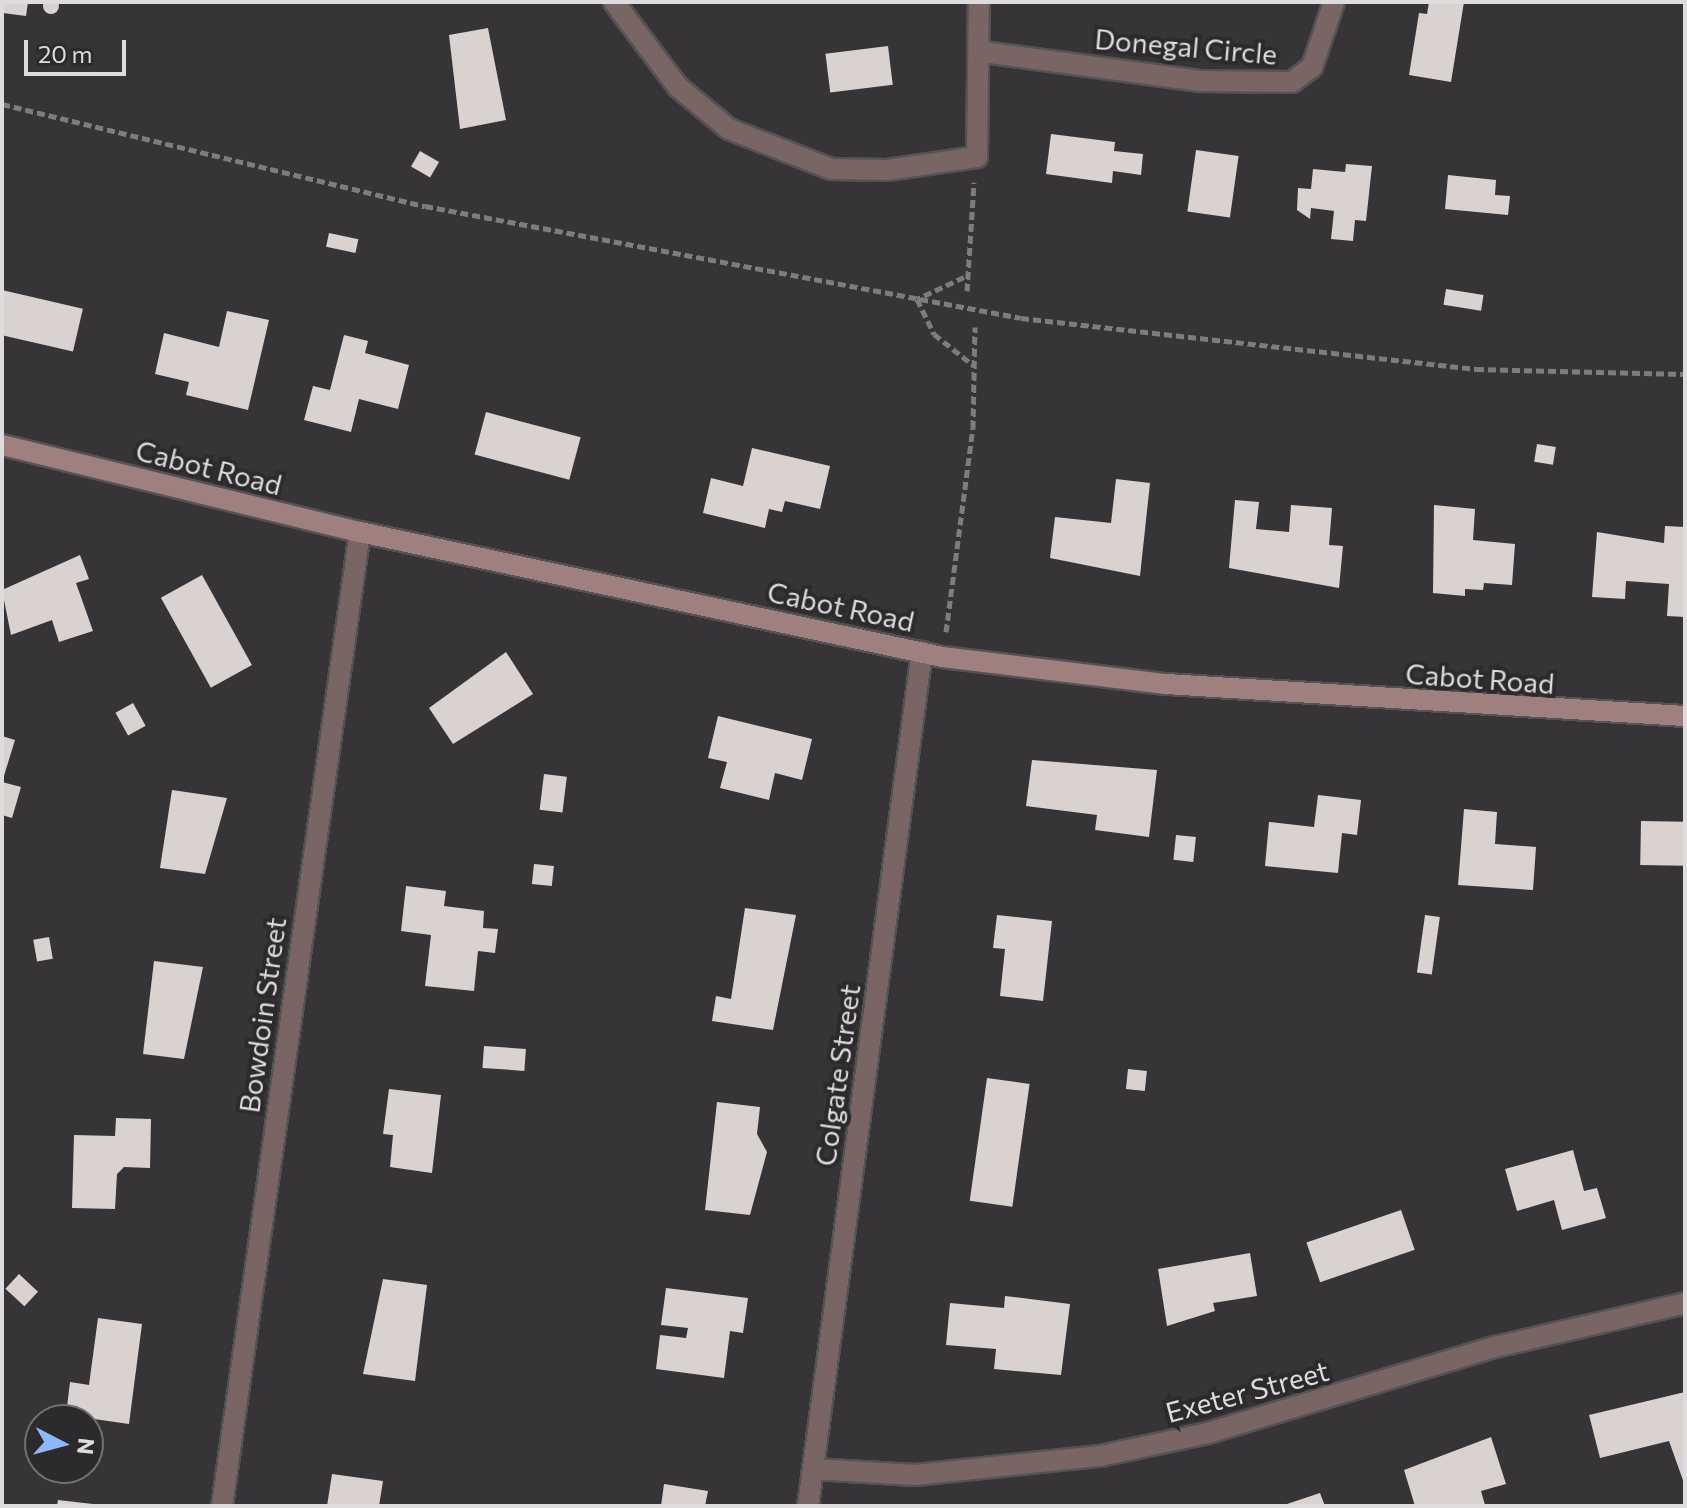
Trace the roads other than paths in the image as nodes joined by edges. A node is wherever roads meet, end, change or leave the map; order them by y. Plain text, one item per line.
1 (614, 2) edge
2 (979, 2) edge
3 (1334, 2) edge
4 (983, 52) junction
5 (2, 445) edge
6 (360, 532) junction
7 (932, 654) junction
8 (1685, 716) edge
9 (1685, 1303) edge
10 (813, 1469) junction
11 (222, 1506) edge
12 (808, 1506) edge

1 - 4 street
2 - 4 street
3 - 4 street, Donegal Circle
5 - 6 street, Cabot Road
6 - 7 street, Cabot Road
6 - 11 street, Bowdoin Street
7 - 8 street, Cabot Road
7 - 10 street, Colgate Street
9 - 10 street, Exeter Street
10 - 12 street, Colgate Street

